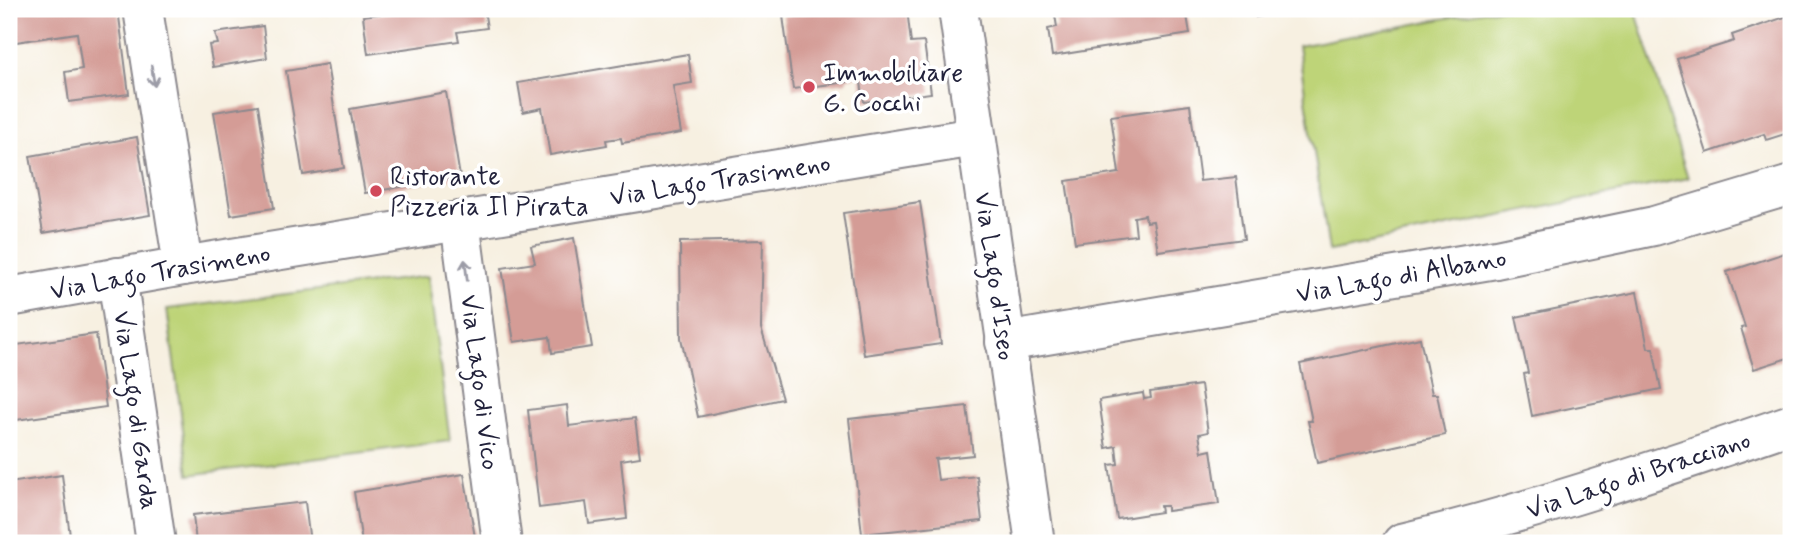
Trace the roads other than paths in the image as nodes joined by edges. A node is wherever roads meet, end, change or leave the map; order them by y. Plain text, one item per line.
1 (143, 9) edge
2 (958, 9) edge
3 (975, 137) junction
4 (1791, 185) edge
5 (460, 221) junction
6 (183, 266) junction
7 (117, 277) junction
8 (9, 297) edge
9 (1005, 342) junction
10 (1791, 424) edge
11 (156, 543) edge
12 (502, 543) edge
13 (1035, 543) edge
14 (1402, 543) edge

1 -> 6 street
2 - 3 street, Via Lago d'Iseo
3 - 5 street, Via Lago Trasimeno
3 - 9 street, Via Lago d'Iseo
4 - 9 street, Via Lago di Albano
5 - 6 street, Via Lago Trasimeno
12 -> 5 street, Via Lago di Vico
6 - 7 street, Via Lago Trasimeno
7 - 8 street, Via Lago Trasimeno
7 - 11 street, Via Lago di Garda
9 - 13 street, Via Lago d'Iseo
10 - 14 street, Via Lago di Bracciano

